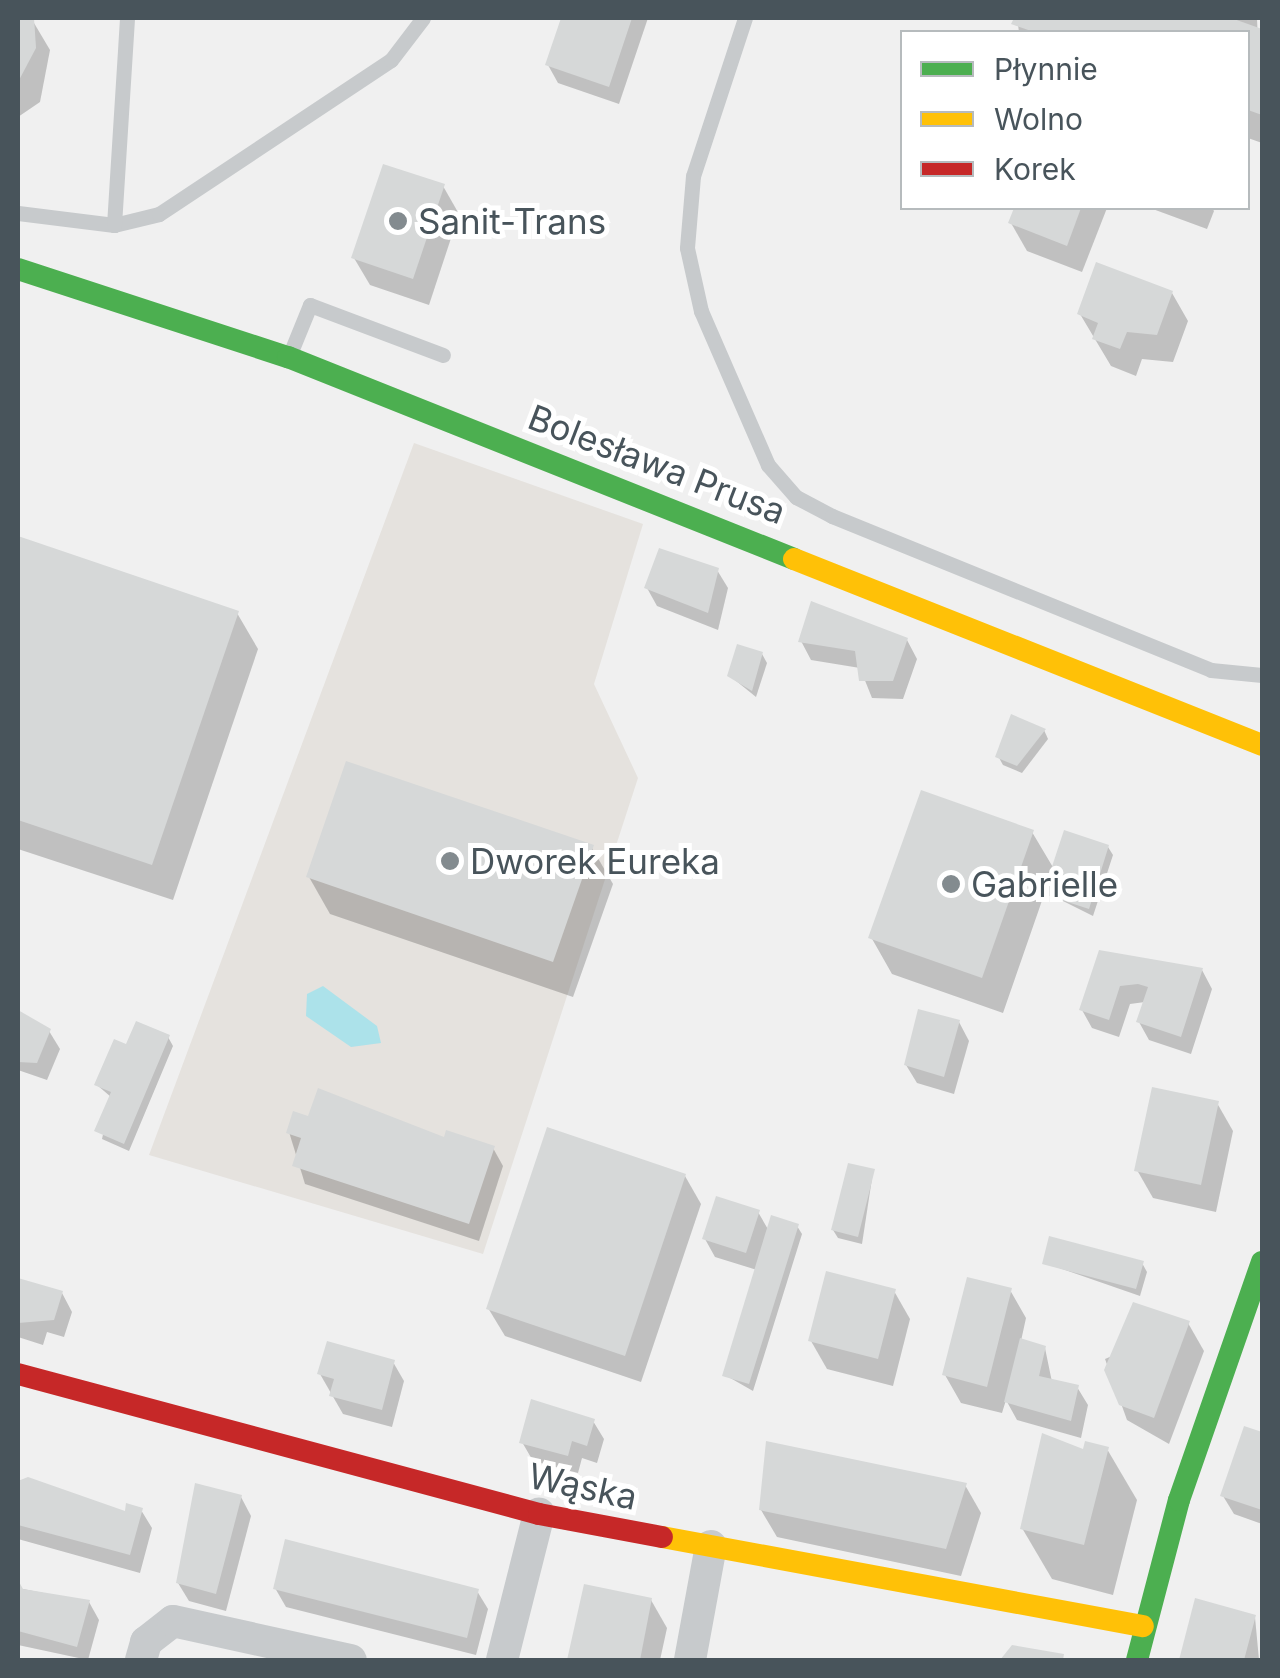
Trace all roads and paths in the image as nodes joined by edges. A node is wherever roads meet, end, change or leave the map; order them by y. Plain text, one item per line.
1 (127, 18) edge
2 (423, 18) edge
3 (745, 18) edge
4 (18, 213) edge
5 (114, 225) junction
6 (18, 268) edge
7 (443, 356) dead end
8 (288, 357) junction
9 (1262, 675) edge
10 (1262, 745) edge
11 (1262, 1262) edge
12 (18, 1374) edge
13 (538, 1514) junction
14 (711, 1546) junction
15 (1143, 1626) junction
16 (141, 1660) edge
17 (351, 1660) edge
18 (502, 1660) edge
19 (690, 1660) edge
20 (1136, 1660) edge

1 - 5 lane
2 - 5 lane
3 - 9 lane
4 - 5 lane
6 - 8 street, Bolesława Prusa
7 - 8 lane
8 - 10 street, Bolesława Prusa
11 - 15 street
12 - 13 street, Wąska
13 - 14 street, Wąska
13 - 18 street
14 - 15 street, Wąska
14 - 19 street
15 - 20 street
16 - 17 street

